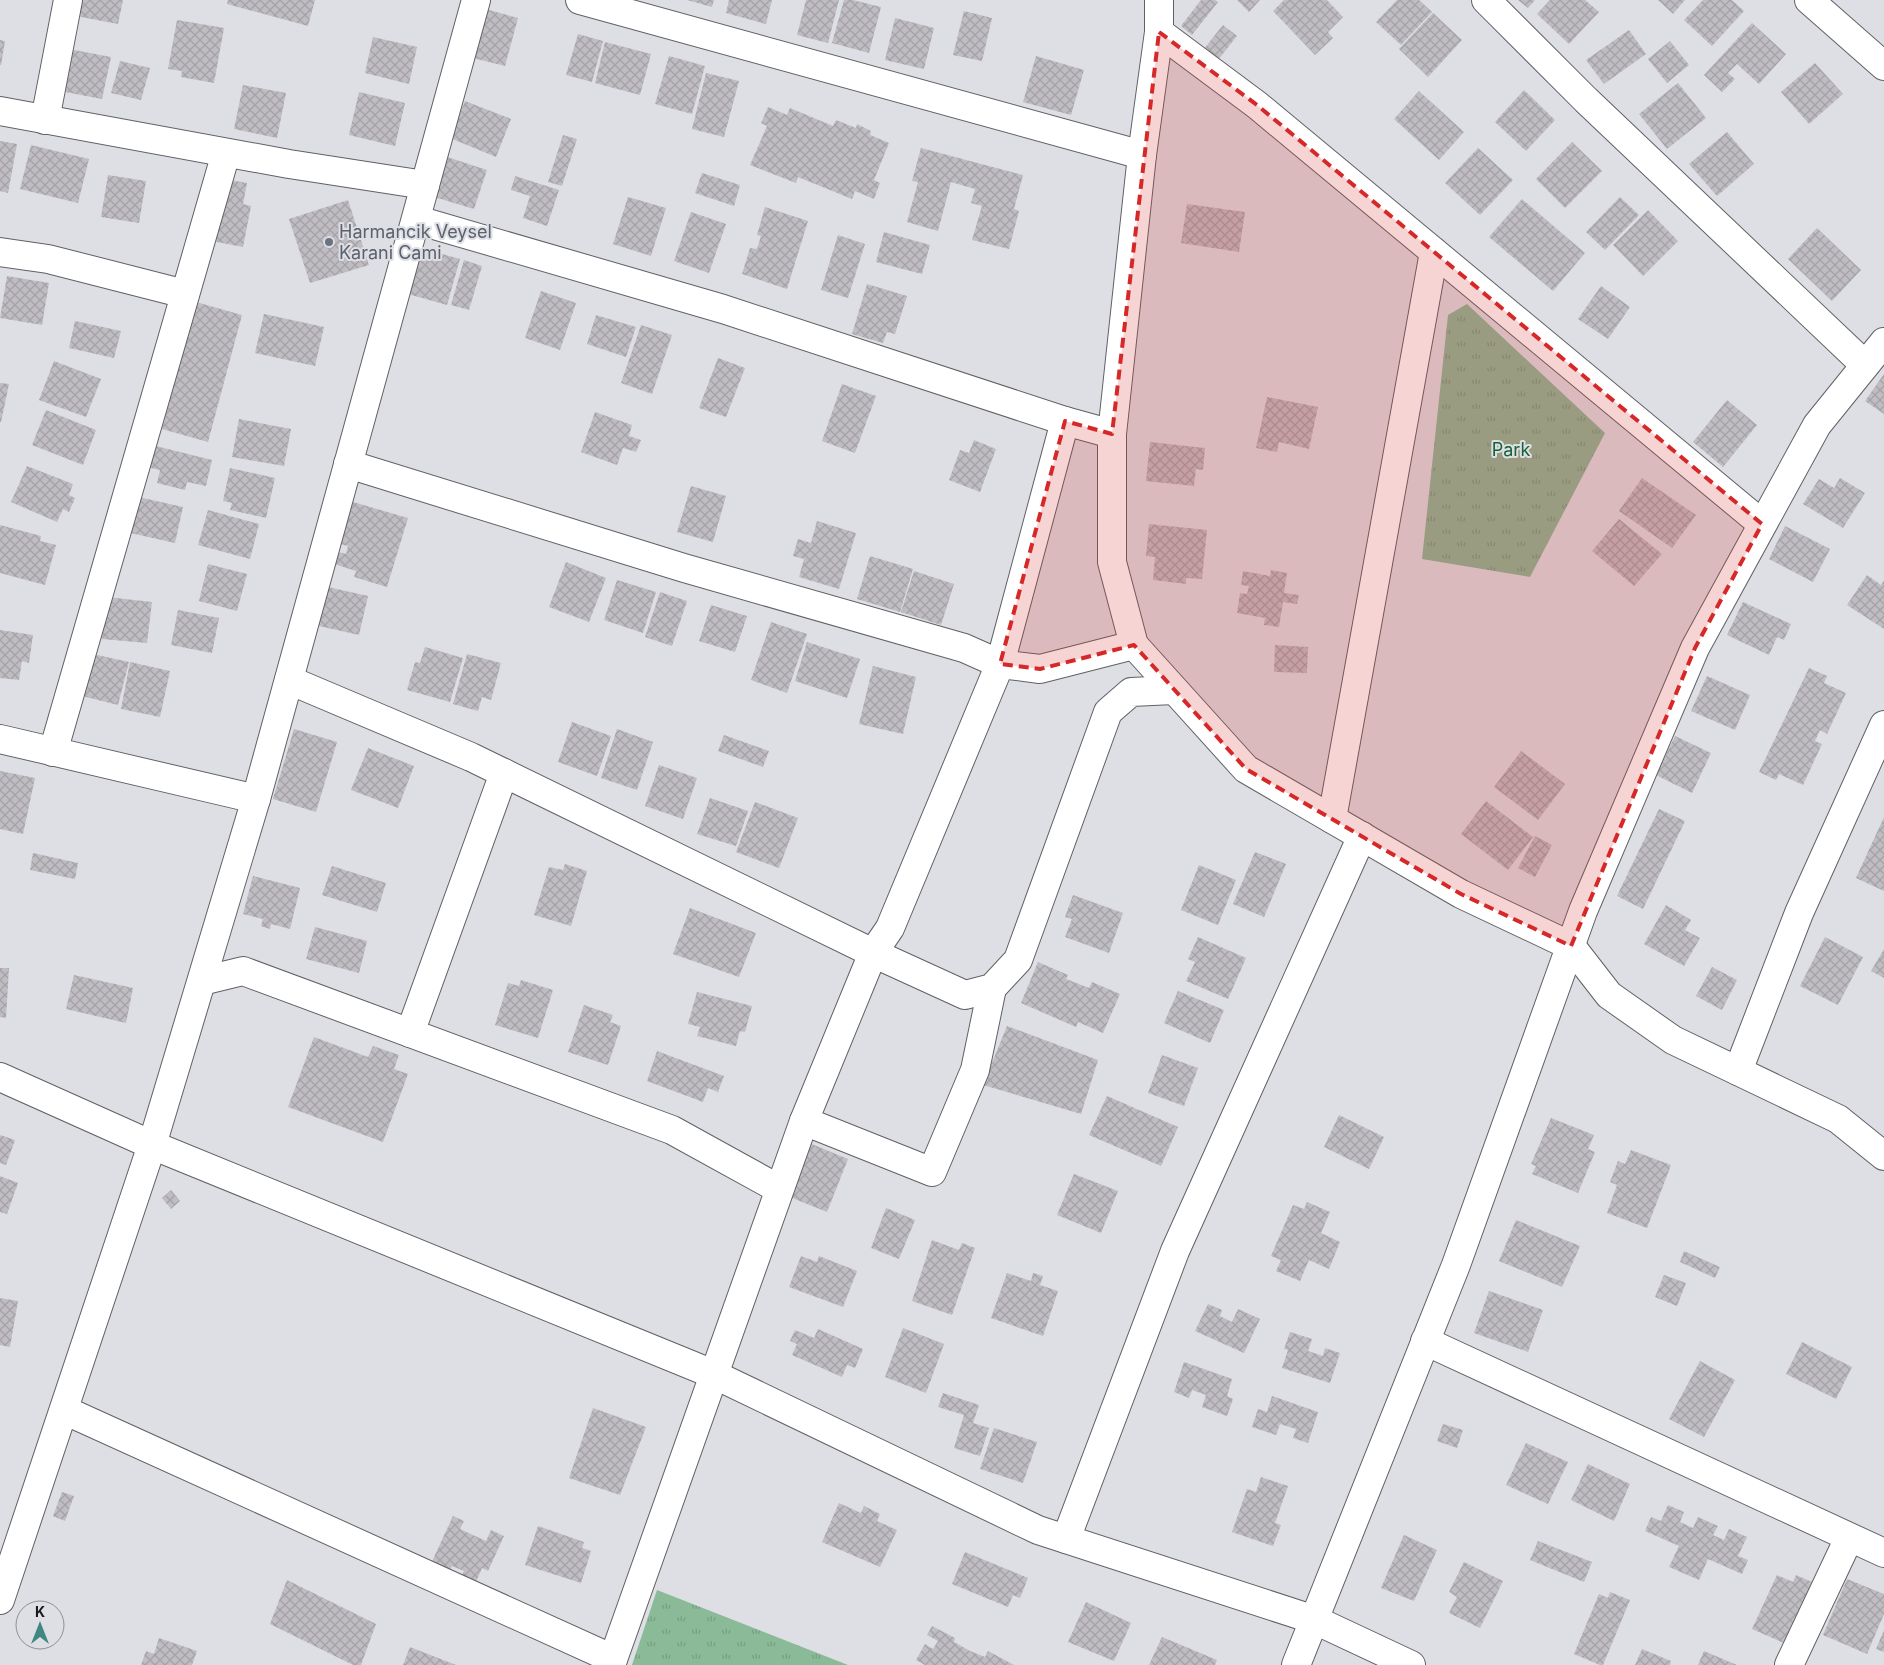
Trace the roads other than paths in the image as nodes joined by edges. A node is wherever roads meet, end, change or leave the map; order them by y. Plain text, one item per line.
1 (68, 0) edge
2 (476, 0) edge
3 (580, 0) edge
4 (1159, 0) edge
5 (1486, 0) edge
6 (1809, 0) edge
7 (662, 11) edge
8 (1159, 32) junction
9 (1884, 66) edge
10 (0, 112) edge
11 (45, 120) junction
12 (226, 153) junction
13 (1142, 155) junction
14 (425, 185) junction
15 (417, 220) junction
16 (0, 252) edge
17 (1434, 252) junction
18 (186, 294) junction
19 (1884, 342) edge
20 (1865, 365) junction
21 (1065, 421) junction
22 (1112, 434) junction
23 (348, 464) junction
24 (1762, 524) junction
25 (1134, 645) junction
26 (1000, 664) junction
27 (289, 680) junction
28 (1174, 690) junction
29 (1884, 725) edge
30 (0, 739) edge
31 (53, 752) junction
32 (504, 773) junction
33 (256, 799) junction
34 (1332, 819) junction
35 (1362, 836) junction
36 (1571, 946) junction
37 (873, 953) junction
38 (202, 981) junction
39 (992, 988) junction
40 (410, 1033) junction
41 (1738, 1071) junction
42 (0, 1077) edge
43 (804, 1121) junction
44 (152, 1145) junction
45 (1884, 1156) edge
46 (779, 1188) junction
47 (1425, 1341) junction
48 (713, 1374) junction
49 (64, 1410) junction
50 (1849, 1538) junction
51 (1066, 1539) junction
52 (1884, 1552) edge
53 (0, 1600) edge
54 (1315, 1620) junction
55 (612, 1662) edge
56 (1296, 1665) edge
57 (1410, 1665) edge
58 (1789, 1665) edge

1 - 11 street
2 - 14 street
3 - 7 street
4 - 8 street
5 - 20 street
6 - 9 street
7 - 13 street
8 - 13 street
8 - 17 street
10 - 11 street
11 - 12 street
12 - 14 street
12 - 18 street
13 - 22 street
14 - 15 street
15 - 21 street
15 - 23 street
16 - 18 street
17 - 24 street
17 - 34 street
18 - 31 street
19 - 20 street
20 - 24 street
21 - 22 street
21 - 26 street
22 - 25 street
23 - 26 street
23 - 27 street
24 - 36 street
25 - 26 street
25 - 28 street
26 - 37 street
27 - 32 street
27 - 33 street
28 - 34 street
28 - 39 street
29 - 41 street
30 - 31 street
31 - 33 street
32 - 37 street
32 - 40 street
33 - 38 street
34 - 35 street
35 - 36 street
35 - 51 street
36 - 41 street
36 - 47 street
37 - 39 street
37 - 43 street
38 - 40 street
38 - 44 street
39 - 43 street
40 - 46 street
41 - 45 street
42 - 44 street
43 - 46 street
44 - 48 street
44 - 49 street
46 - 48 street
47 - 50 street
47 - 54 street
48 - 51 street
48 - 55 street
49 - 53 street
49 - 55 street
50 - 52 street
50 - 58 street
51 - 54 street
54 - 56 street
54 - 57 street

